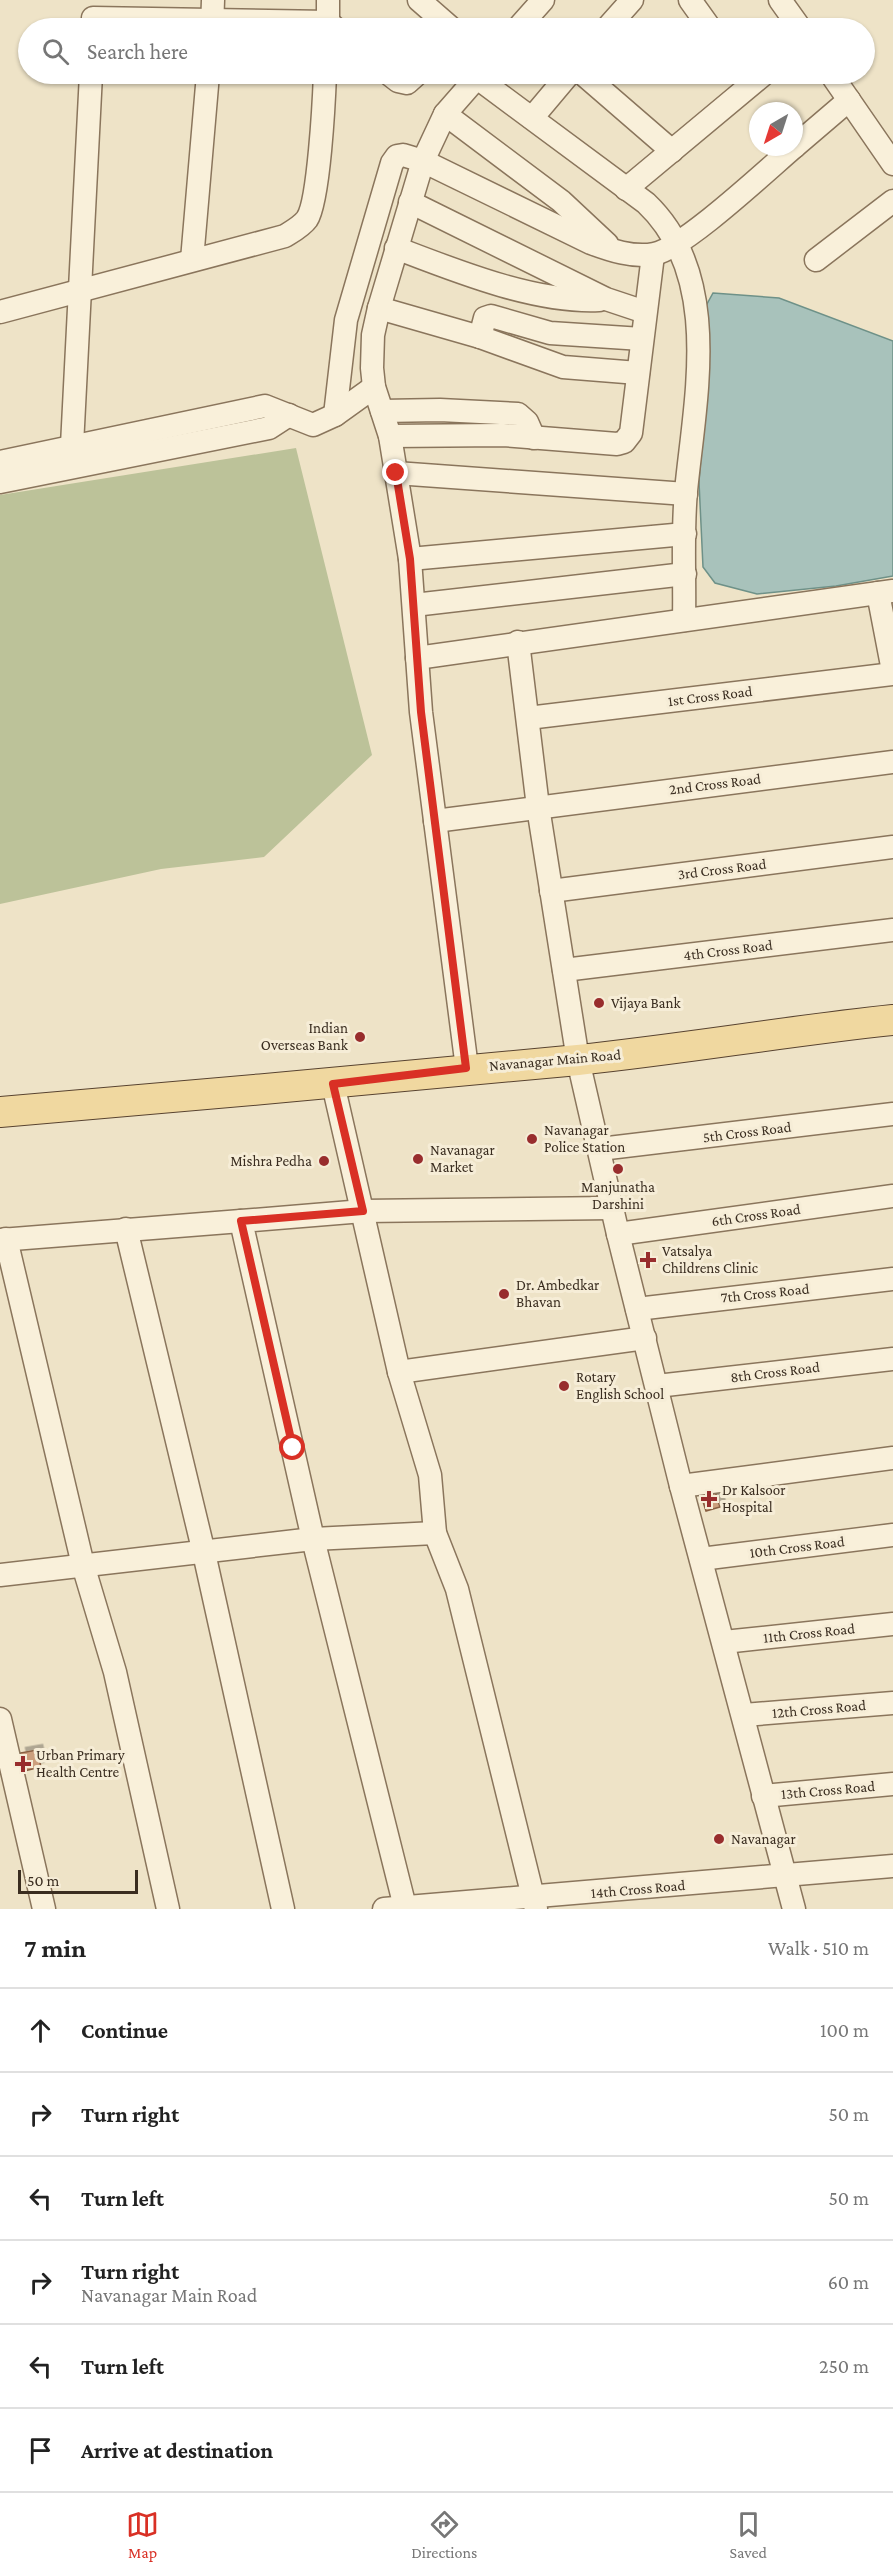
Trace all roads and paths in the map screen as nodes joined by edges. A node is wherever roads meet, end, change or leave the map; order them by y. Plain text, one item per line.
1 (419, 0) edge
2 (543, 0) edge
3 (632, 0) edge
4 (690, 0) edge
5 (780, 0) edge
6 (93, 16) edge
7 (213, 17) edge
8 (252, 18) edge
9 (440, 18) edge
10 (527, 18) edge
11 (616, 18) edge
12 (703, 18) edge
13 (793, 18) edge
14 (91, 84) edge
15 (207, 84) edge
16 (324, 84) edge
17 (471, 84) edge
18 (489, 84) edge
19 (561, 84) edge
20 (595, 84) edge
21 (744, 84) edge
22 (838, 84) edge
23 (849, 100) junction
24 (446, 114) junction
25 (532, 118) junction
26 (803, 139) edge
27 (672, 151) junction
28 (783, 156) edge
29 (423, 161) junction
30 (893, 164) edge
31 (626, 189) junction
32 (893, 201) edge
33 (410, 202) junction
34 (677, 245) junction
35 (396, 248) junction
36 (615, 251) junction
37 (653, 255) junction
38 (192, 260) junction
39 (816, 260) dead end
40 (81, 290) junction
41 (606, 299) junction
42 (379, 308) junction
43 (0, 312) edge
44 (645, 312) junction
45 (480, 337) junction
46 (642, 339) junction
47 (638, 373) junction
48 (374, 387) junction
49 (382, 411) junction
50 (335, 415) junction
51 (390, 436) junction
52 (534, 438) junction
53 (72, 455) junction
54 (0, 462) edge
55 (396, 473) junction
56 (0, 482) edge
57 (686, 494) junction
58 (685, 534) junction
59 (410, 559) junction
60 (685, 574) junction
61 (885, 592) edge
62 (414, 604) junction
63 (684, 620) junction
64 (519, 642) junction
65 (417, 658) junction
66 (893, 672) edge
67 (528, 718) junction
68 (893, 762) edge
69 (538, 807) junction
70 (435, 820) junction
71 (893, 847) edge
72 (551, 891) junction
73 (893, 930) edge
74 (564, 970) junction
75 (893, 1020) edge
76 (578, 1060) junction
77 (466, 1068) junction
78 (333, 1084) junction
79 (0, 1112) edge
80 (893, 1114) edge
81 (600, 1149) junction
82 (893, 1196) edge
83 (613, 1208) junction
84 (363, 1211) junction
85 (241, 1221) junction
86 (126, 1229) junction
87 (618, 1234) junction
88 (3, 1239) edge
89 (893, 1279) edge
90 (637, 1309) junction
91 (645, 1338) junction
92 (893, 1359) edge
93 (399, 1372) junction
94 (657, 1386) junction
95 (893, 1458) edge
96 (681, 1486) junction
97 (435, 1533) junction
98 (893, 1535) edge
99 (313, 1539) junction
100 (204, 1553) junction
101 (701, 1559) junction
102 (83, 1565) junction
103 (0, 1575) edge
104 (893, 1624) edge
105 (724, 1642) junction
106 (893, 1703) edge
107 (744, 1715) junction
108 (0, 1719) edge
109 (893, 1784) edge
110 (763, 1796) junction
111 (893, 1866) edge
112 (785, 1876) junction
113 (535, 1904) edge
114 (394, 1908) edge
115 (44, 1909) edge
116 (168, 1909) edge
117 (283, 1909) edge
118 (794, 1909) edge

1 - 9 street
2 - 10 street
3 - 11 street
4 - 12 street
5 - 13 street
6 - 7 street
7 - 8 street
14 - 40 street
15 - 38 street
16 - 38 street
17 - 24 street
18 - 25 street
19 - 25 street
20 - 27 street
21 - 27 street
22 - 23 street
23 - 26 street
23 - 30 street
24 - 29 street
24 - 36 street
25 - 31 street
27 - 31 street
28 - 34 street
29 - 33 street
29 - 36 street
29 - 50 street
31 - 34 street
32 - 39 street
33 - 35 street
33 - 41 street
34 - 37 street
34 - 57 street
35 - 41 street
35 - 42 street
36 - 37 street
37 - 44 street
38 - 40 street
40 - 43 street
40 - 53 street
41 - 44 street
42 - 45 street
42 - 48 street
44 - 46 street
45 - 46 street
45 - 47 street
46 - 47 street
47 - 52 street
48 - 49 street
48 - 50 street
49 - 51 street
49 - 52 street
50 - 53 street
51 - 52 street
51 - 55 street
53 - 54 street
53 - 56 street
55 - 57 street
55 - 59 street
57 - 58 street
58 - 59 street
58 - 60 street
59 - 62 street
60 - 62 street
60 - 63 street
61 - 63 street
61 - 66 street
62 - 65 street
63 - 64 street
64 - 65 street
64 - 67 street
65 - 70 street
66 - 67 street, 1st Cross Road
67 - 69 street
68 - 69 street, 2nd Cross Road
69 - 70 street, 2nd Cross Road
69 - 72 street
70 - 77 street
71 - 72 street, 3rd Cross Road
72 - 74 street
73 - 74 street, 4th Cross Road
74 - 76 street
75 - 76 main road, Navanagar Main Road
76 - 77 main road, Navanagar Main Road
76 - 81 street
77 - 78 main road, Navanagar Main Road
78 - 79 main road, Navanagar Main Road
78 - 84 street
80 - 81 street, 5th Cross Road
81 - 83 street
82 - 87 street, 6th Cross Road
83 - 84 street
83 - 87 street
84 - 85 street
84 - 93 street
85 - 86 street
85 - 99 street
86 - 88 street
86 - 100 street
87 - 90 street
88 - 102 street
89 - 90 street, 7th Cross Road
90 - 91 street
91 - 93 street
91 - 94 street
92 - 94 street, 8th Cross Road
93 - 97 street
94 - 96 street
95 - 96 street
96 - 101 street
97 - 99 street
97 - 113 street
98 - 101 street, 10th Cross Road
99 - 100 street
99 - 114 street
100 - 102 street
100 - 117 street
101 - 105 street
102 - 103 street
102 - 116 street
104 - 105 street, 11th Cross Road
105 - 107 street
106 - 107 street, 12th Cross Road
107 - 110 street
108 - 115 street
109 - 110 street, 13th Cross Road
110 - 112 street
111 - 112 street, 14th Cross Road
112 - 113 street, 14th Cross Road
112 - 118 street
113 - 114 street, 14th Cross Road

